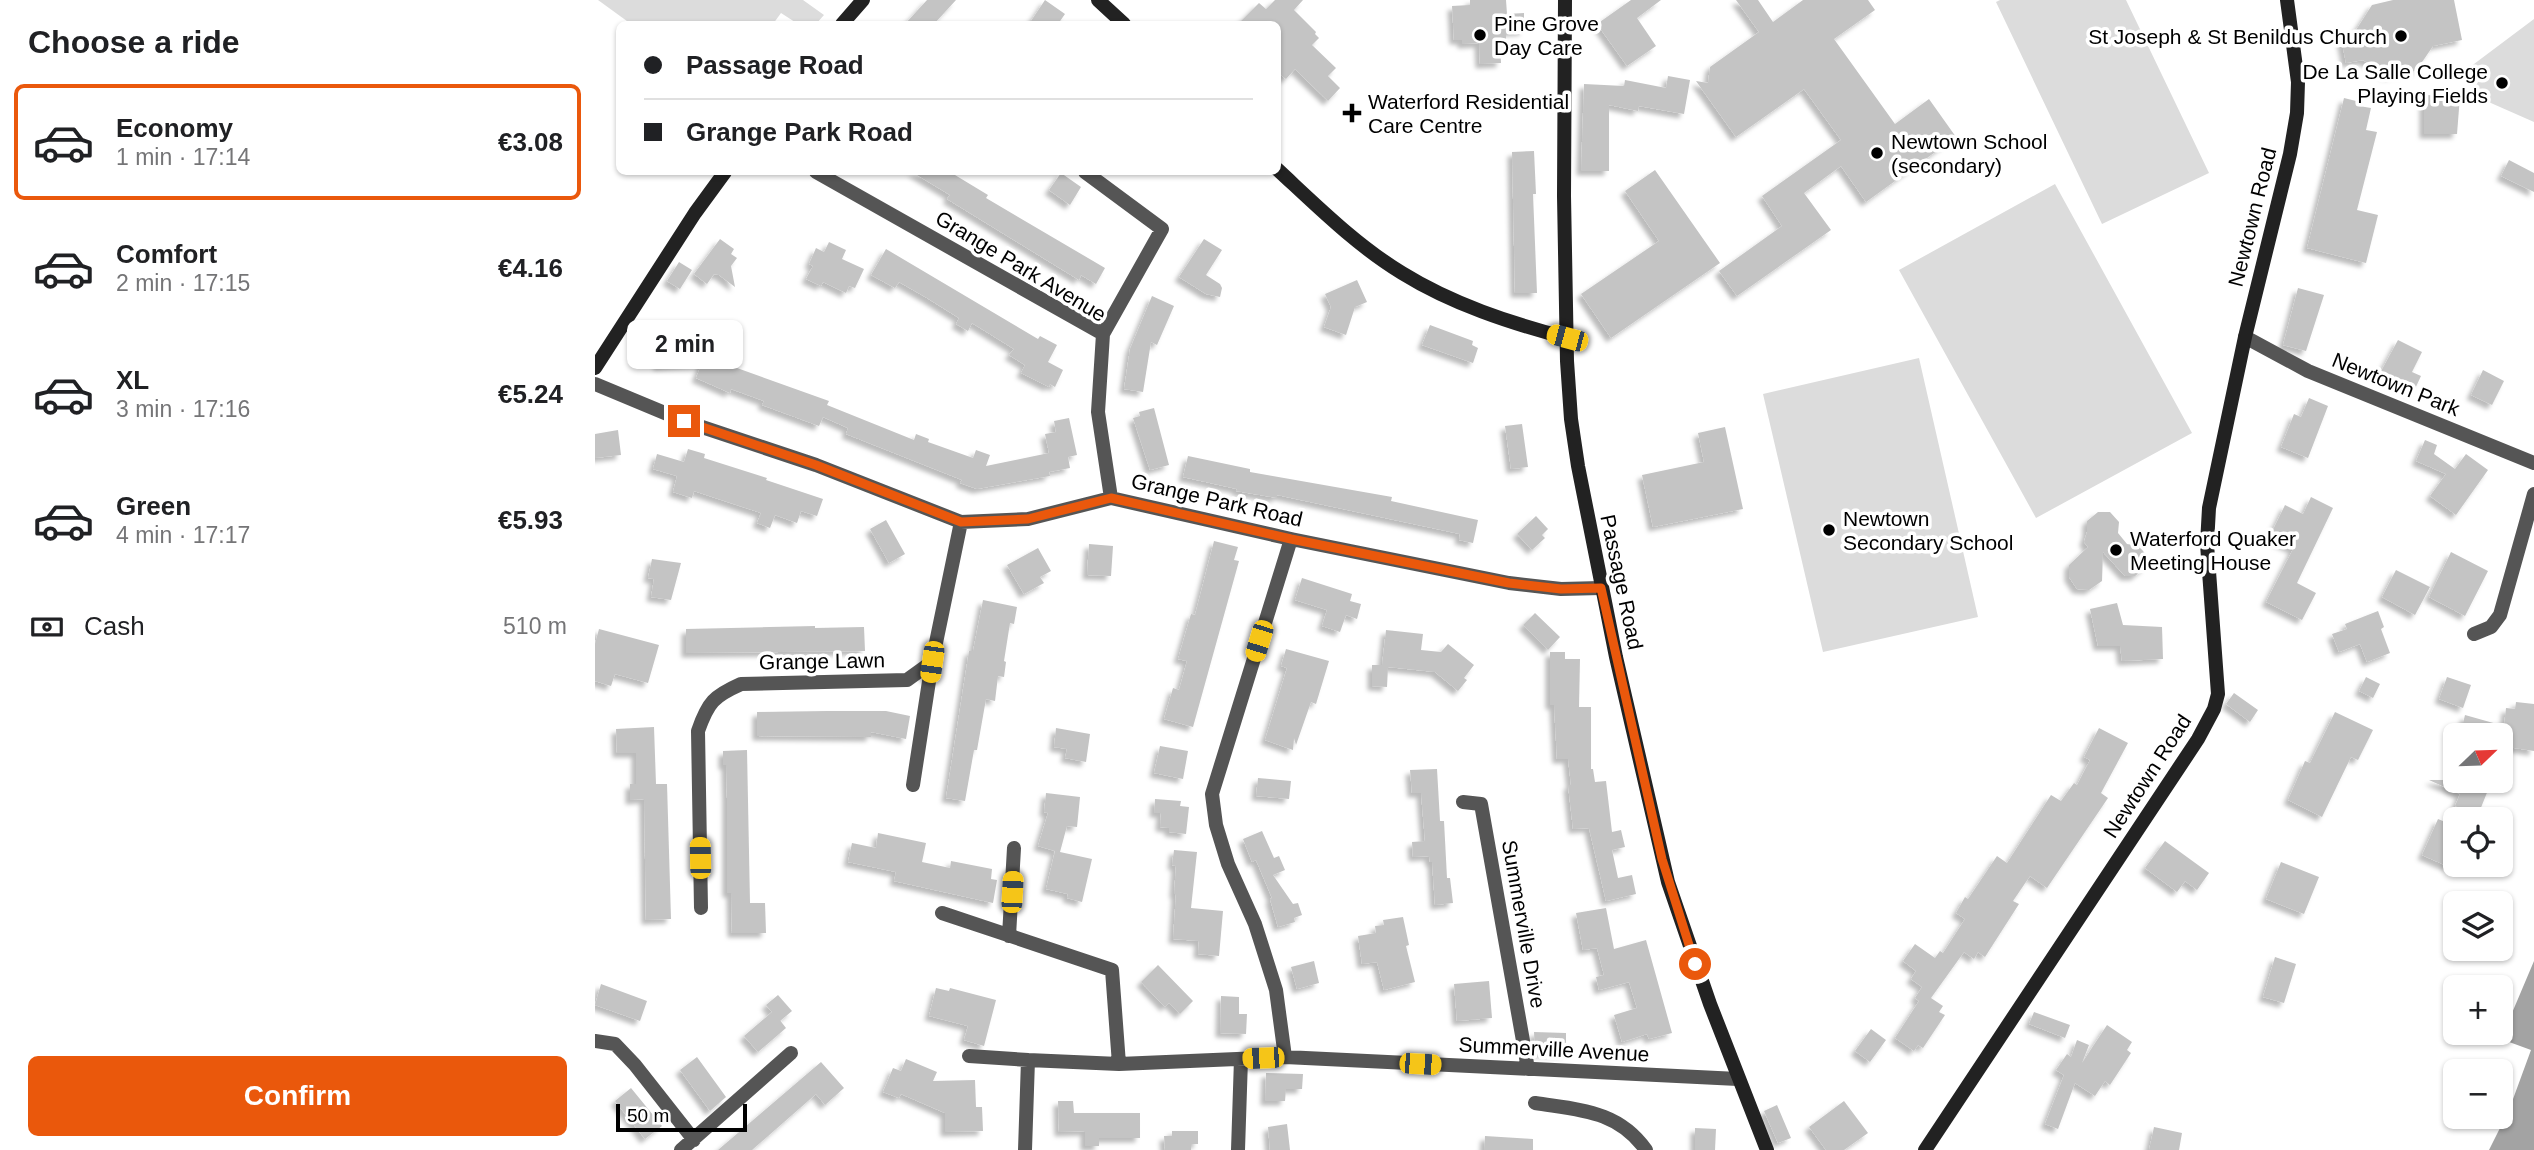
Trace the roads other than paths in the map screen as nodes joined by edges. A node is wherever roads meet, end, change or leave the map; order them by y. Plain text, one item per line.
1 (863, 0) edge
2 (1098, 0) edge
3 (1565, 0) edge
4 (2287, 0) edge
5 (845, 21) edge
6 (1121, 21) edge
7 (1281, 173) edge
8 (723, 175) edge
9 (821, 175) edge
10 (1089, 175) edge
11 (1103, 334) junction
12 (2245, 337) junction
13 (1567, 338) junction
14 (595, 368) edge
15 (595, 384) edge
16 (2534, 463) edge
17 (2534, 494) edge
18 (1111, 498) junction
19 (961, 522) junction
20 (1291, 539) junction
21 (1601, 588) junction
22 (2474, 634) dead end
23 (932, 662) junction
24 (913, 785) dead end
25 (1463, 802) dead end
26 (1014, 848) dead end
27 (701, 908) dead end
28 (942, 913) dead end
29 (1009, 936) junction
30 (595, 1041) edge
31 (792, 1053) dead end
32 (969, 1056) dead end
33 (1285, 1058) junction
34 (1241, 1059) junction
35 (1028, 1060) junction
36 (1119, 1064) junction
37 (1528, 1069) junction
38 (1738, 1079) junction
39 (1535, 1103) dead end
40 (694, 1140) junction
41 (681, 1150) edge
42 (1025, 1150) edge
43 (1238, 1150) edge
44 (1646, 1150) edge
45 (1767, 1150) edge
46 (1925, 1150) edge

1 - 5 main road
2 - 6 main road
3 - 13 main road, Passage Road
4 - 12 main road, Newtown Road
7 - 13 main road
8 - 14 main road
9 - 11 street, Grange Park Avenue
10 - 11 street
11 - 18 street, Grange Park Avenue
12 - 16 street, Newtown Park
12 - 46 main road, Newtown Road
13 - 21 main road, Passage Road
15 - 19 street, Grange Park Road
17 - 22 street
18 - 19 street, Grange Park Road
18 - 20 street, Grange Park Road
19 - 23 street
20 - 21 street, Grange Park Road
20 - 33 street
21 - 38 main road, Passage Road
23 - 24 street
23 - 27 street, Grange Lawn
25 - 37 street, Summerville Drive
26 - 29 street
28 - 29 street
29 - 36 street
30 - 40 street
31 - 40 street
32 - 35 street, Summerville Avenue
33 - 34 street, Summerville Avenue
33 - 37 street, Summerville Avenue
34 - 36 street, Summerville Avenue
34 - 43 street
35 - 36 street, Summerville Avenue
35 - 42 street
37 - 38 street, Summerville Avenue
38 - 45 main road, Passage Road
39 - 44 street
40 - 41 street

